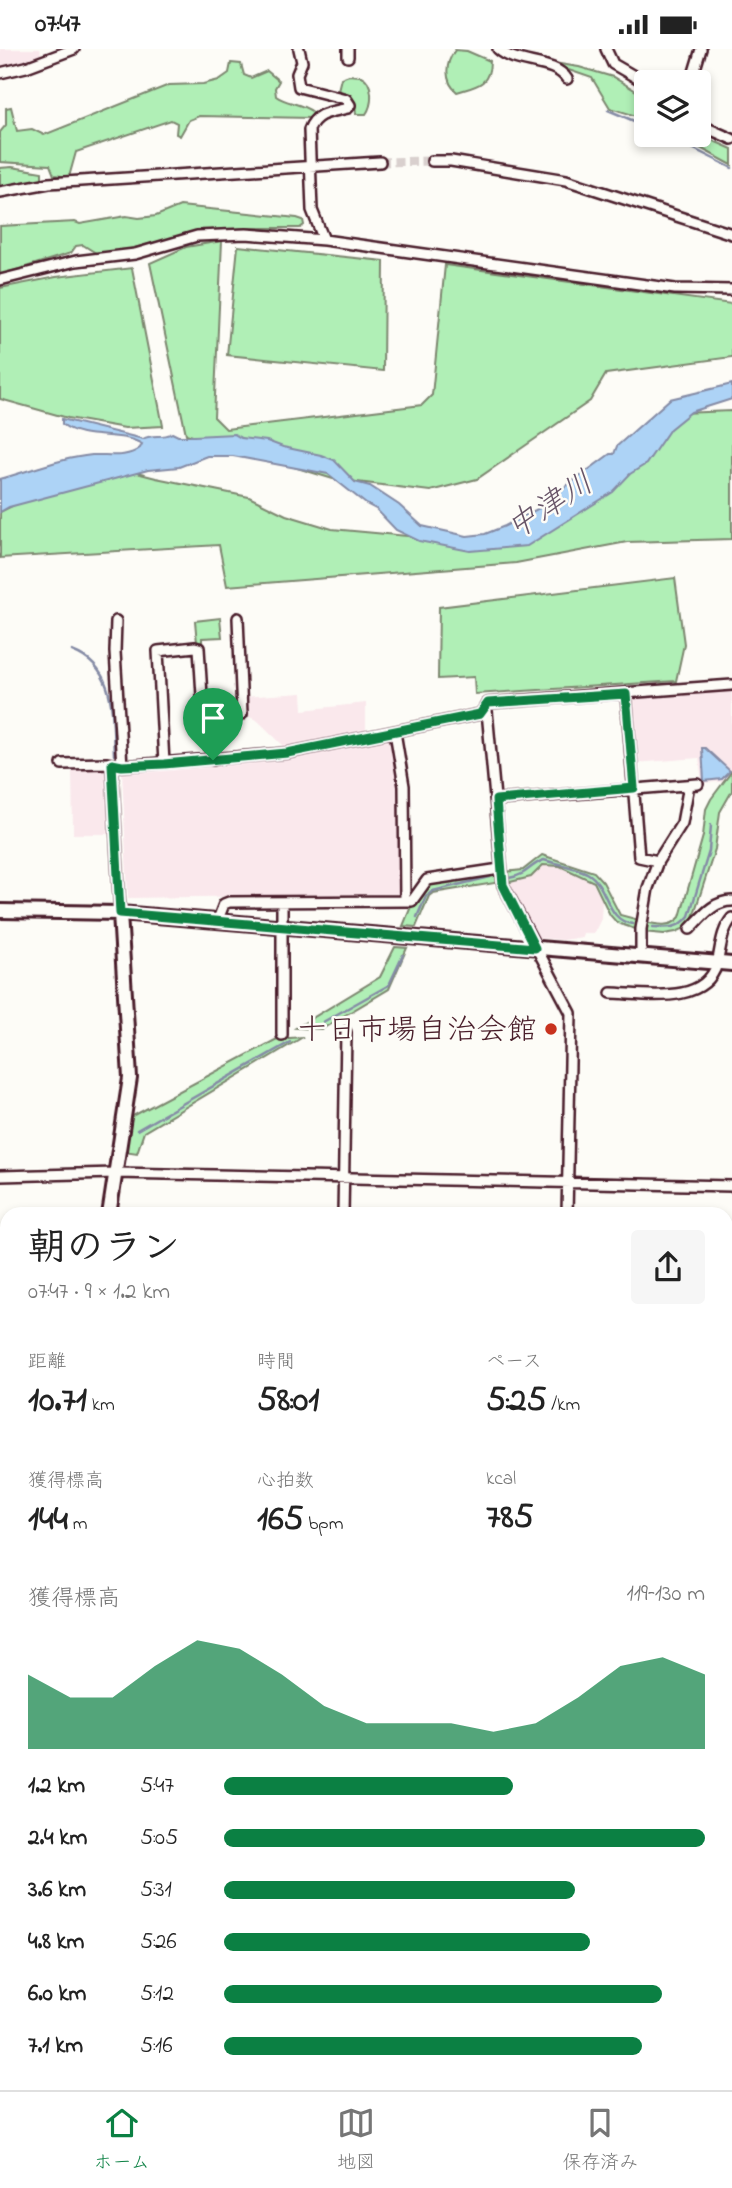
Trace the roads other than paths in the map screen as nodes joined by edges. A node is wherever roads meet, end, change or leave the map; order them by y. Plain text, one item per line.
1 (74, 49) edge
2 (299, 49) edge
3 (498, 49) edge
4 (606, 49) edge
5 (701, 49) edge
6 (695, 70) edge
7 (0, 73) edge
8 (634, 76) edge
9 (567, 79) dead end
10 (711, 130) edge
11 (732, 139) edge
12 (432, 161) tunnel mouth
13 (380, 162) tunnel mouth
14 (310, 165) junction
15 (0, 192) edge
16 (732, 234) edge
17 (324, 240) junction
18 (0, 280) edge
19 (732, 290) edge
20 (238, 618) dead end
21 (116, 621) dead end
22 (732, 685) edge
23 (626, 694) junction
24 (484, 709) junction
25 (204, 727) junction
26 (395, 732) junction
27 (213, 760) junction
28 (62, 764) dead end
29 (164, 764) junction
30 (117, 765) junction
31 (634, 788) junction
32 (496, 800) junction
33 (659, 861) junction
34 (500, 869) junction
35 (732, 899) edge
36 (405, 901) junction
37 (282, 902) junction
38 (0, 911) edge
39 (120, 913) junction
40 (732, 918) edge
41 (217, 922) junction
42 (282, 927) junction
43 (690, 929) dead end
44 (535, 948) junction
45 (641, 956) junction
46 (717, 962) junction
47 (732, 964) edge
48 (611, 993) dead end
49 (346, 1032) dead end
50 (282, 1035) dead end
51 (116, 1173) junction
52 (0, 1176) edge
53 (344, 1179) junction
54 (568, 1184) junction
55 (732, 1186) edge
56 (110, 1207) edge
57 (343, 1207) edge
58 (567, 1207) edge

1 - 7 street
2 - 14 street
3 - 9 street
4 - 8 street
5 - 6 street
10 - 11 street
12 - 16 street
13 - 14 street
14 - 15 street
14 - 17 street
17 - 18 street
17 - 19 street
20 - 25 street
21 - 30 street
22 - 23 street
23 - 24 street
23 - 31 street
24 - 26 street
24 - 32 street
25 - 27 street
25 - 29 street
26 - 27 street
26 - 36 street
27 - 29 street
28 - 30 street
29 - 30 street
30 - 39 street
31 - 32 street
31 - 33 street
31 - 33 street
32 - 34 street
33 - 45 street
34 - 36 street
34 - 44 street
35 - 43 street
36 - 37 street
37 - 41 street
37 - 42 street
38 - 39 street
39 - 41 street
39 - 51 street
40 - 46 street
41 - 42 street
42 - 44 street
42 - 50 street
44 - 45 street
44 - 54 street
45 - 46 street
46 - 47 street
46 - 48 street
49 - 53 street
51 - 52 street
51 - 53 street
51 - 56 street
53 - 54 street
53 - 57 street
54 - 55 street
54 - 58 street

